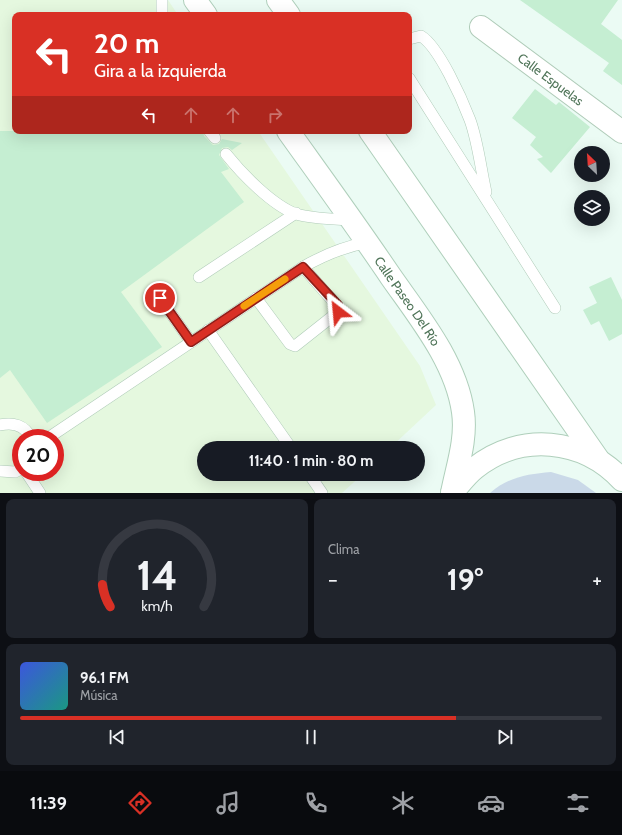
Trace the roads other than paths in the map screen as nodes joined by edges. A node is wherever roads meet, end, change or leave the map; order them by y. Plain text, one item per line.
1 (162, 0) edge
2 (196, 0) edge
3 (278, 0) edge
4 (162, 12) edge
5 (204, 12) edge
6 (287, 12) edge
7 (480, 26) dead end
8 (412, 38) edge
9 (412, 83) edge
10 (622, 132) edge
11 (290, 134) edge
12 (372, 134) edge
13 (226, 154) dead end
14 (488, 201) junction
15 (296, 214) junction
16 (352, 220) junction
17 (368, 242) junction
18 (303, 267) junction
19 (200, 277) dead end
20 (160, 298) dead end
21 (256, 298) junction
22 (555, 308) dead end
23 (208, 330) junction
24 (191, 342) junction
25 (0, 425) edge
26 (24, 429) edge
27 (61, 429) edge
28 (286, 441) edge
29 (598, 459) junction
30 (0, 471) edge
31 (12, 472) edge
32 (622, 480) edge
33 (32, 481) edge
34 (314, 481) edge
35 (40, 493) edge
36 (322, 493) edge
37 (452, 493) edge

1 - 4 lane
2 - 5 main road
3 - 6 main road
7 - 10 main road, Calle Espuelas
8 - 14 lane
9 - 14 lane
11 - 16 main road, Calle Paseo Del Río
12 - 29 main road
13 - 15 lane
14 - 22 lane
15 - 16 lane
15 - 19 lane
16 - 17 main road, Calle Paseo Del Río
17 - 18 lane
17 - 37 main road, Calle Paseo Del Río
18 - 21 lane
18 - 21 lane
20 - 24 lane
21 - 23 lane
23 - 24 lane
23 - 28 lane
24 - 27 lane
25 - 26 lane
29 - 32 main road
29 - 37 main road
30 - 31 lane
33 - 35 lane
34 - 36 lane

